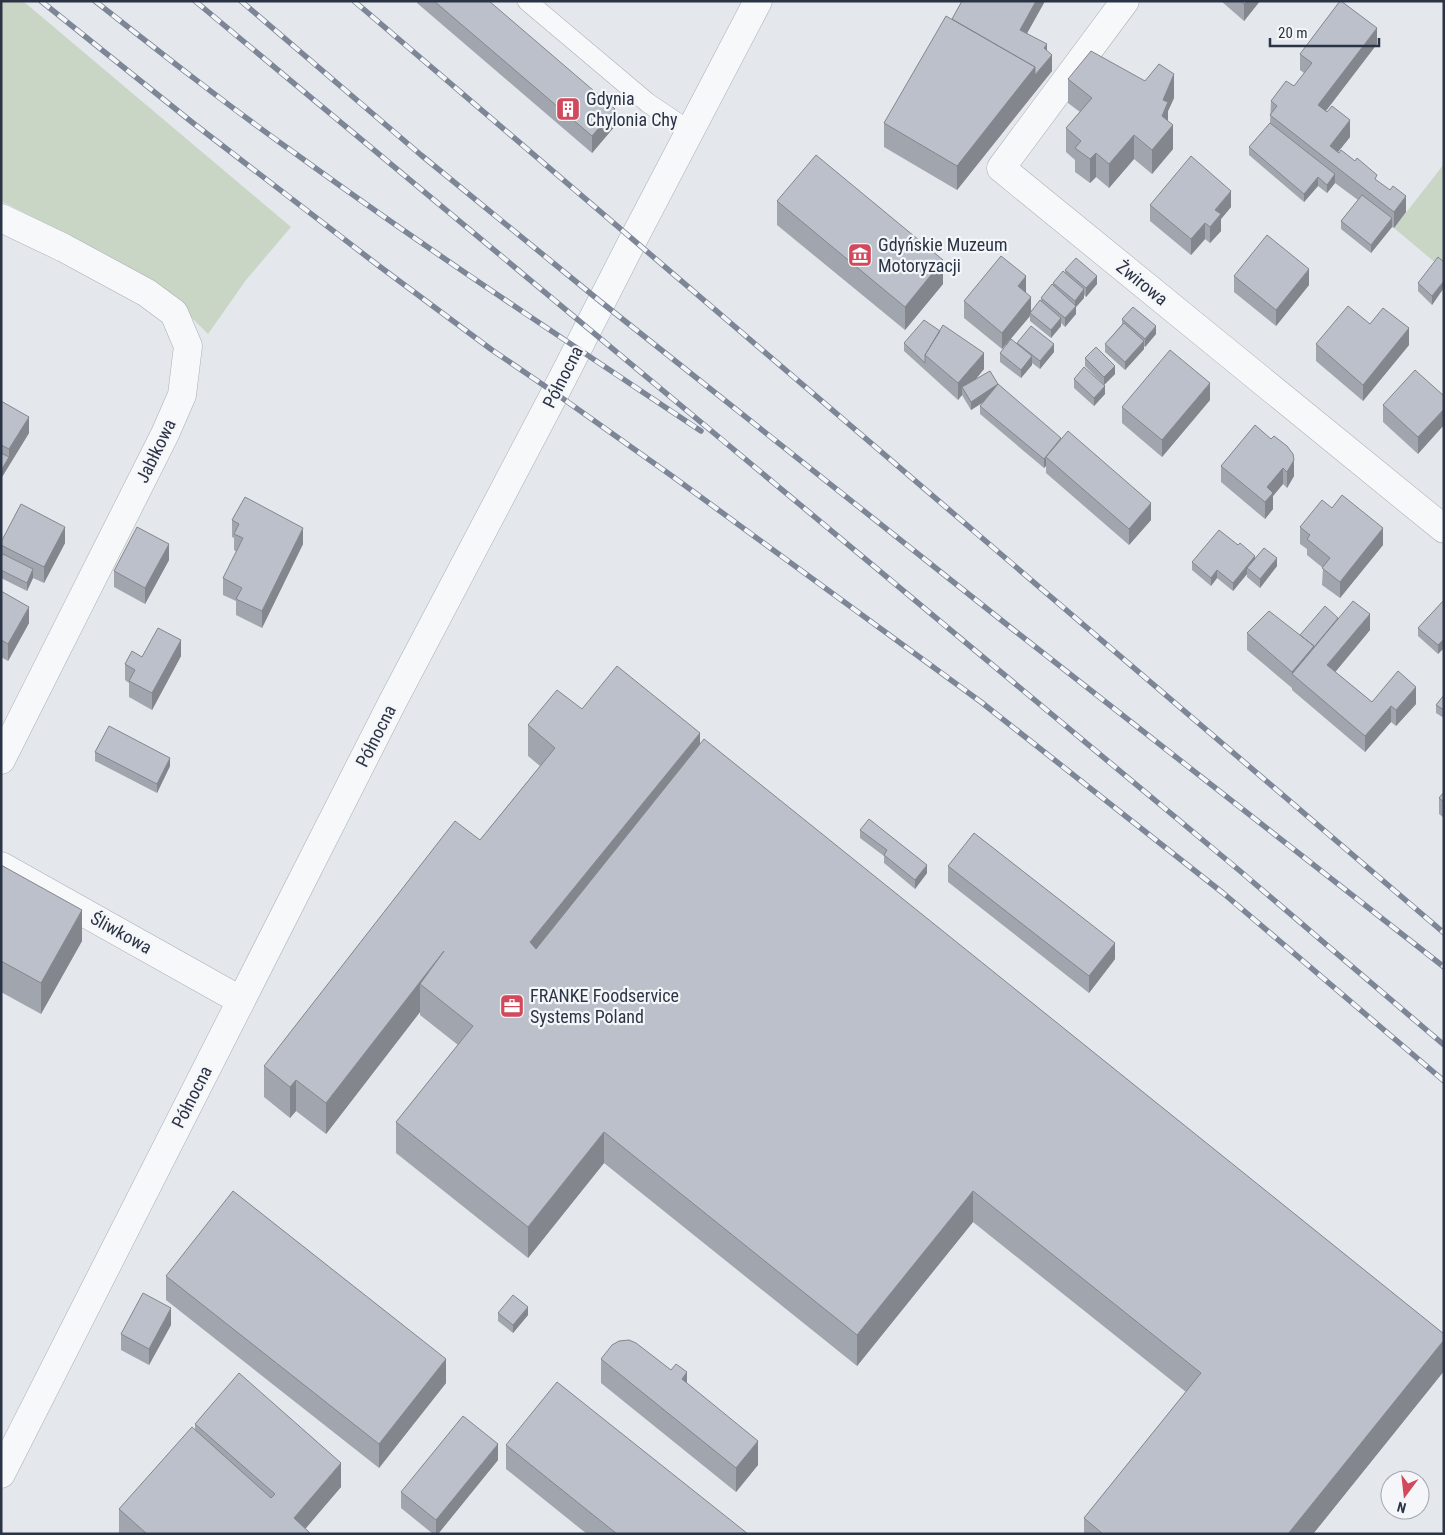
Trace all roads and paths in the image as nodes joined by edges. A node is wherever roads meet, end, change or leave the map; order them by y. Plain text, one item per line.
1 (527, 1) edge
2 (758, 1) edge
3 (1124, 1) edge
4 (690, 132) junction
5 (1, 218) edge
6 (1444, 529) edge
7 (1, 760) edge
8 (1, 866) edge
9 (240, 1000) junction
10 (1, 1474) edge

1 - 4 lane
2 - 4 street, Północna
3 - 6 street, Żwirowa
4 - 9 street, Północna
5 - 7 street, Jabłkowa
8 - 9 street, Śliwkowa
9 - 10 street, Północna

